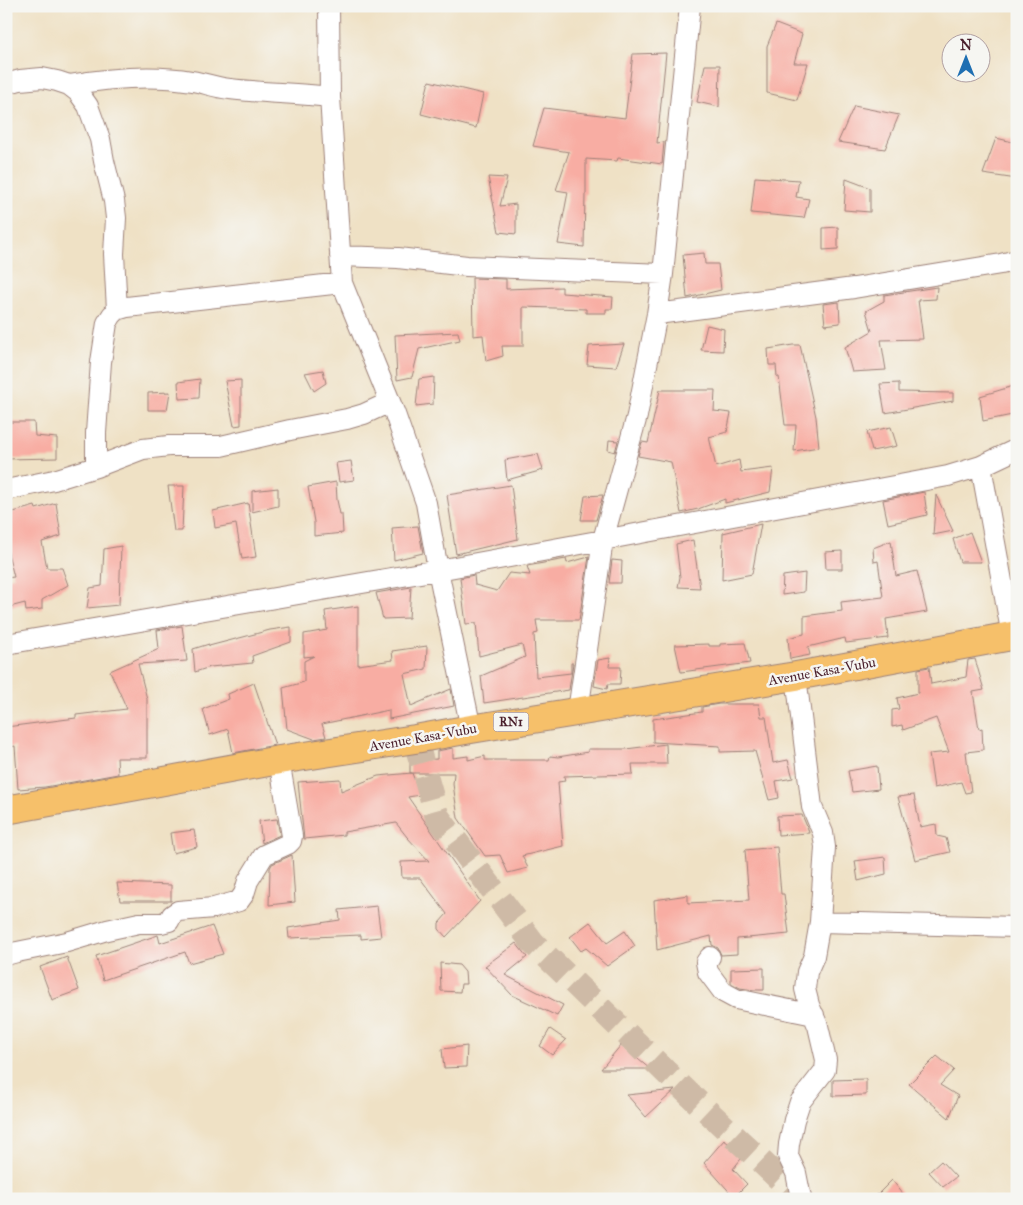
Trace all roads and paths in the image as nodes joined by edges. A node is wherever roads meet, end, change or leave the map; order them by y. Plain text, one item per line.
1 (329, 6) edge
2 (690, 6) edge
3 (6, 84) edge
4 (69, 85) junction
5 (330, 97) junction
6 (340, 256) junction
7 (1017, 260) edge
8 (663, 274) junction
9 (342, 283) junction
10 (117, 310) junction
11 (657, 314) junction
12 (390, 402) junction
13 (1017, 449) edge
14 (981, 466) junction
15 (96, 467) junction
16 (6, 490) edge
17 (603, 540) junction
18 (438, 570) junction
19 (1014, 635) edge
20 (6, 644) edge
21 (796, 676) junction
22 (578, 711) junction
23 (471, 729) junction
24 (279, 760) junction
25 (6, 810) edge
26 (820, 922) junction
27 (1017, 927) edge
28 (6, 955) edge
29 (710, 957) dead end
30 (814, 1015) junction
31 (801, 1198) edge

1 - 5 street
2 - 8 street
3 - 4 street
4 - 5 street
4 - 10 street
5 - 6 street
6 - 8 street
6 - 9 street
7 - 11 street
8 - 11 street
9 - 10 street
9 - 12 street
10 - 15 street
11 - 17 street
12 - 15 street
12 - 18 street
13 - 14 street
14 - 17 street
14 - 19 street
15 - 16 street
17 - 18 street
17 - 22 street
18 - 20 street
18 - 23 street
19 - 21 highway, Avenue Kasa-Vubu / RN1
21 - 22 highway, Avenue Kasa-Vubu / RN1
21 - 26 street
22 - 23 highway, Avenue Kasa-Vubu / RN1
23 - 24 highway, Avenue Kasa-Vubu / RN1
24 - 25 highway, Avenue Kasa-Vubu / RN1
24 - 28 street
26 - 27 street
26 - 30 street
29 - 30 street
30 - 31 street

